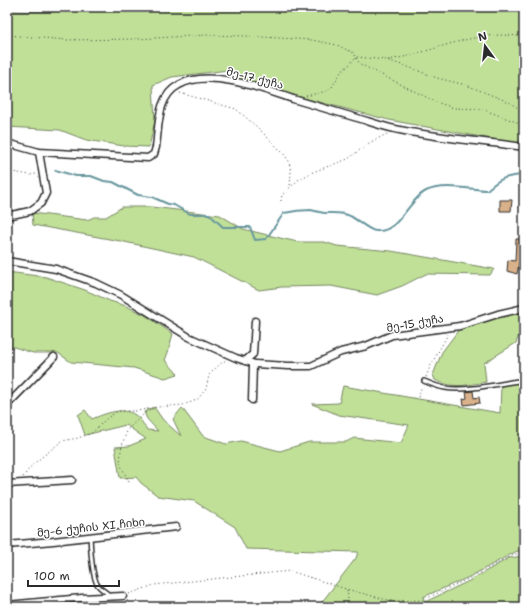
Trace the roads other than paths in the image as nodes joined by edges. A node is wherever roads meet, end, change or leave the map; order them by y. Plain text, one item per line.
1 (7, 144) edge
2 (524, 147) edge
3 (39, 152) junction
4 (7, 216) edge
5 (7, 261) edge
6 (524, 308) edge
7 (255, 321) dead end
8 (54, 357) dead end
9 (245, 361) junction
10 (253, 364) junction
11 (424, 380) road end
12 (524, 380) edge
13 (252, 400) dead end
14 (7, 405) edge
15 (72, 480) dead end
16 (7, 484) edge
17 (176, 527) dead end
18 (90, 537) junction
19 (7, 545) edge
20 (113, 596) junction
21 (124, 596) road end
22 (7, 605) edge
23 (19, 606) edge

1 - 3 street
2 - 3 street, მე-17 ქუჩა
3 - 4 street
5 - 9 street, მე-15 ქუჩა
6 - 10 street, მე-15 ქუჩა
7 - 9 street
8 - 14 street
9 - 10 street, მე-15 ქუჩა
10 - 13 street
11 - 12 lane
15 - 16 street
17 - 18 street, მე-6 ქუჩის XI ჩიხი
18 - 19 street, მე-6 ქუჩის XI ჩიხი
18 - 20 lane
20 - 21 street
20 - 23 street
22 - 23 street

